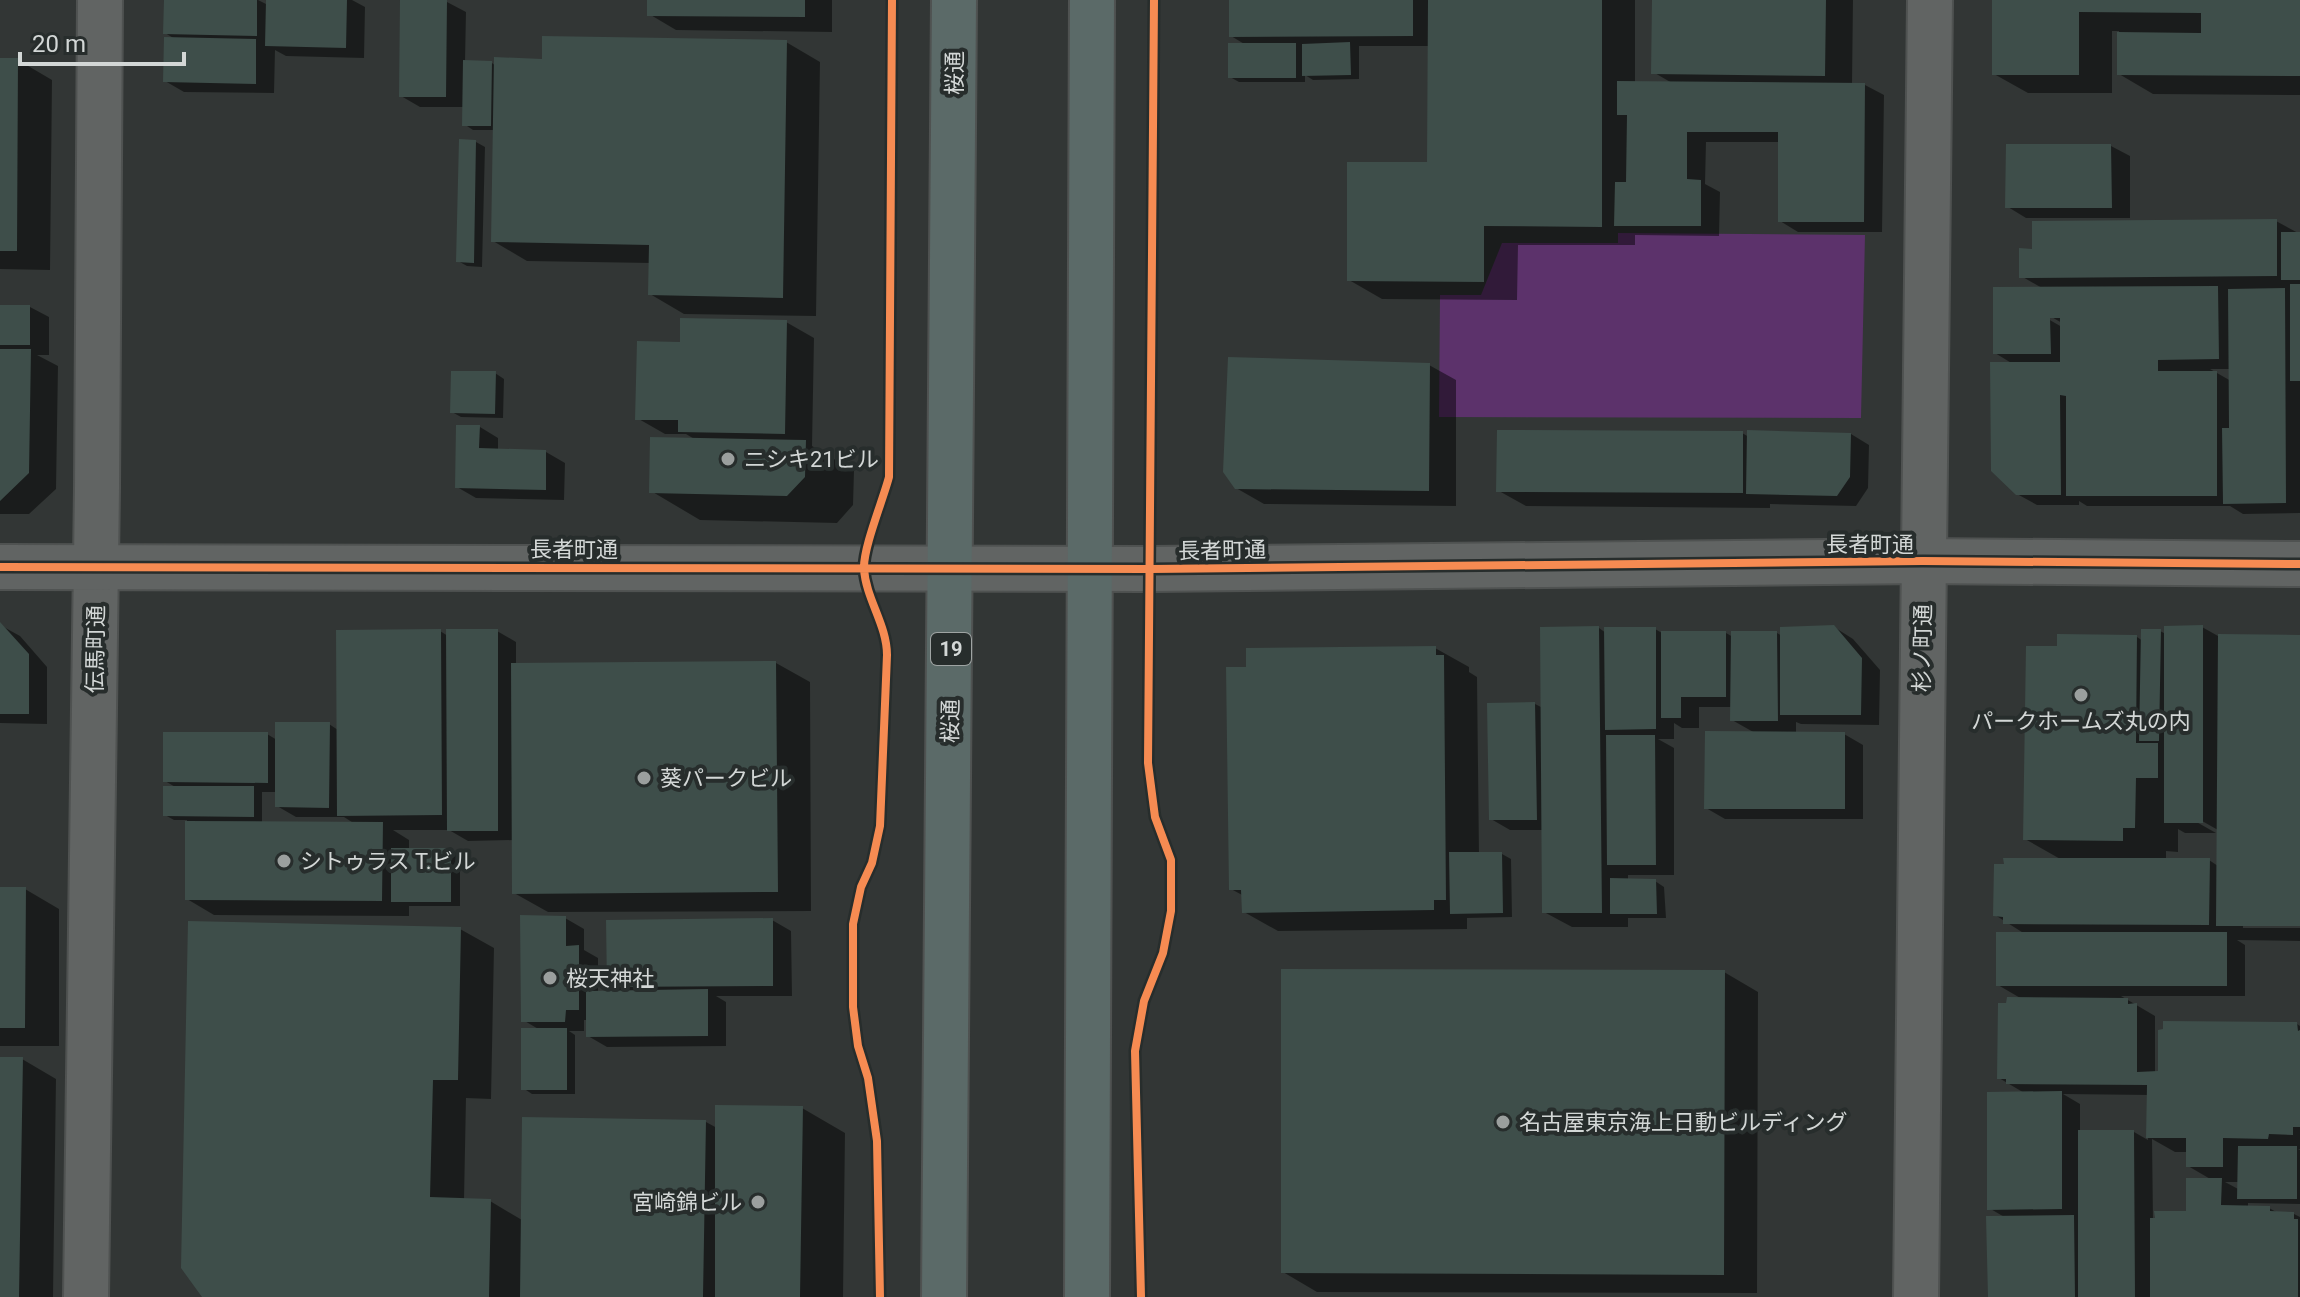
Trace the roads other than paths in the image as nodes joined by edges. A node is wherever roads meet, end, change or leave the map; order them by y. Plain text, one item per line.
1 (100, 0) edge
2 (954, 0) edge
3 (1092, 0) edge
4 (1930, 0) edge
5 (1923, 561) junction
6 (2300, 564) edge
7 (0, 567) edge
8 (96, 567) junction
9 (951, 567) junction
10 (1091, 567) junction
11 (86, 1297) edge
12 (944, 1297) edge
13 (1087, 1297) edge
14 (1916, 1297) edge

1 - 8 street, 伝馬町通
2 - 9 highway, 桜通 / 19
3 - 10 highway
4 - 5 street, 杉ノ町通
5 - 6 street, 長者町通
5 - 10 street, 長者町通
5 - 14 street, 杉ノ町通
7 - 8 street, 長者町通
8 - 9 street, 長者町通
8 - 11 street, 伝馬町通
9 - 10 street, 長者町通
9 - 12 highway, 桜通 / 19
10 - 13 highway

